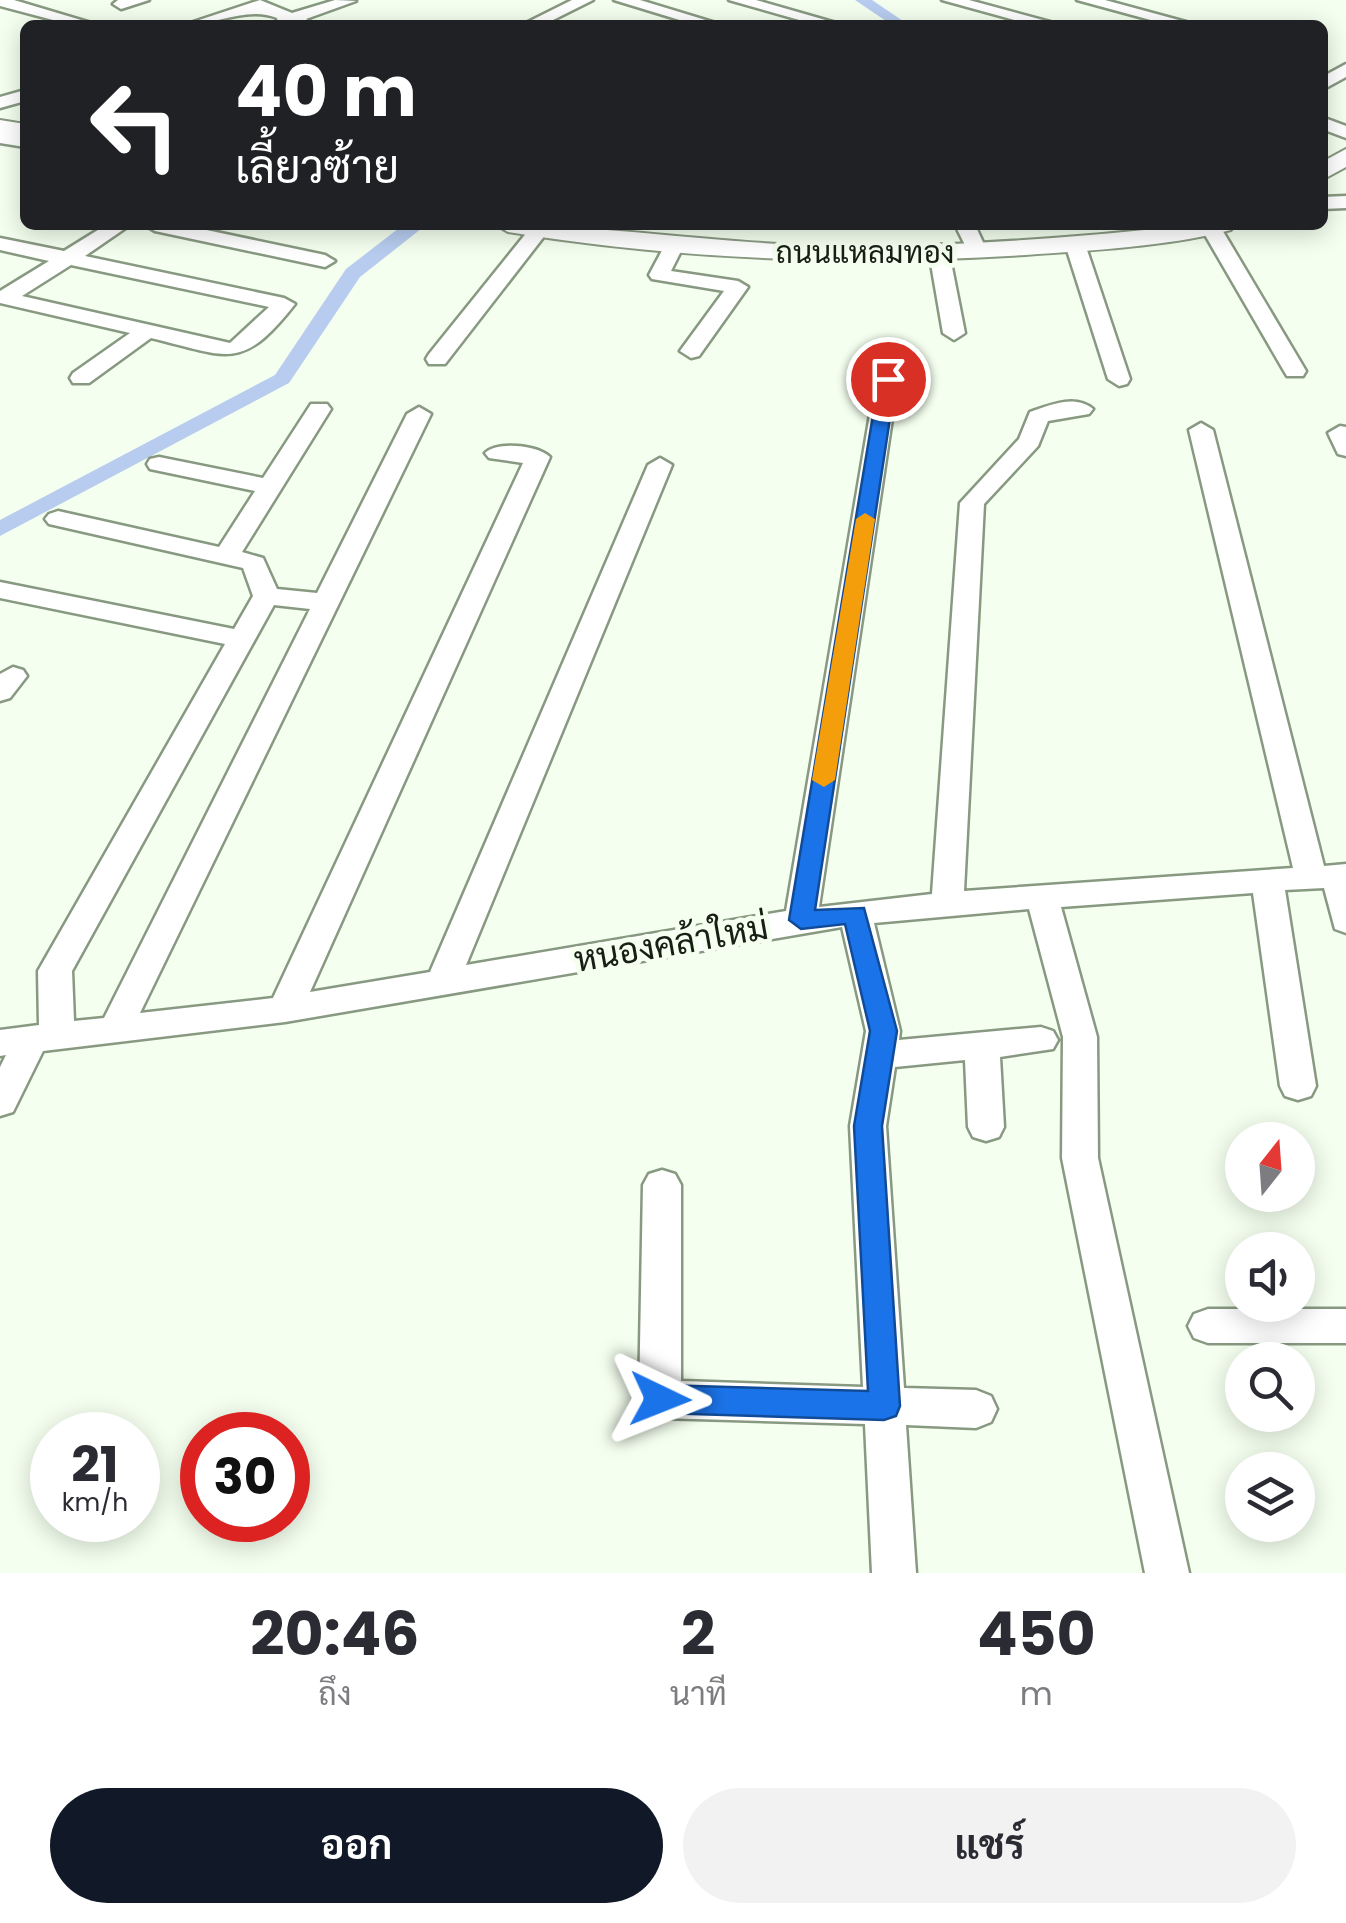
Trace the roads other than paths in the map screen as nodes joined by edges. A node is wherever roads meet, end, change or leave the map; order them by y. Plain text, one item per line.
1 (141, 0) edge
2 (347, 0) edge
3 (585, 0) edge
4 (622, 0) edge
5 (950, 0) edge
6 (1085, 0) edge
7 (0, 1) edge
8 (268, 2) edge
9 (752, 3) edge
10 (121, 4) dead end
11 (830, 4) dead end
12 (938, 14) dead end
13 (803, 17) junction
14 (288, 18) junction
15 (740, 19) dead end
16 (68, 20) edge
17 (209, 20) edge
18 (281, 20) edge
19 (293, 20) edge
20 (541, 20) edge
21 (696, 20) edge
22 (816, 20) edge
23 (961, 20) edge
24 (1033, 20) edge
25 (1168, 20) edge
26 (112, 230) edge
27 (179, 230) edge
28 (539, 230) joint
29 (966, 230) edge
30 (1185, 230) edge
31 (1219, 230) edge
32 (0, 244) edge
33 (1075, 244) junction
34 (673, 247) junction
35 (977, 251) junction
36 (939, 252) junction
37 (66, 259) junction
38 (325, 261) dead end
39 (146, 332) junction
40 (954, 333) dead end
41 (691, 351) dead end
42 (437, 359) dead end
43 (1295, 371) dead end
44 (82, 378) dead end
45 (888, 379) dead end
46 (1119, 379) dead end
47 (318, 409) dead end
48 (1082, 409) dead end
49 (419, 414) dead end
50 (1201, 430) dead end
51 (497, 453) dead end
52 (159, 464) dead end
53 (660, 465) dead end
54 (270, 487) junction
55 (58, 519) dead end
56 (226, 557) junction
57 (0, 590) edge
58 (266, 596) junction
59 (323, 602) junction
60 (242, 639) junction
61 (1332, 875) edge
62 (1267, 880) junction
63 (1042, 897) junction
64 (947, 904) junction
65 (855, 914) junction
66 (801, 920) junction
67 (1346, 922) edge
68 (443, 982) junction
69 (285, 1008) junction
70 (114, 1030) junction
71 (29, 1040) edge
72 (1041, 1040) dead end
73 (982, 1045) junction
74 (880, 1054) junction
75 (1298, 1086) dead end
76 (0, 1102) edge
77 (986, 1127) dead end
78 (662, 1185) dead end
79 (1208, 1326) dead end
80 (1346, 1326) edge
81 (884, 1406) junction
82 (976, 1409) dead end
83 (894, 1573) edge
84 (1166, 1573) edge

1 - 10 street
2 - 14 street
3 - 20 street
4 - 21 street
5 - 24 street
6 - 25 street
7 - 16 street
8 - 14 street
8 - 17 street
9 - 13 street
9 - 15 street
11 - 13 street
12 - 23 street
13 - 22 street
14 - 18 street
14 - 19 street
26 - 37 street
27 - 38 street
28 - 34 main road, ถนนแหลมทอง
28 - 42 street
29 - 35 street
30 - 33 main road, ถนนแหลมทอง
31 - 43 street
32 - 37 street
33 - 35 main road, ถนนแหลมทอง
33 - 46 street
34 - 36 main road, ถนนแหลมทอง
34 - 41 street
35 - 36 main road, ถนนแหลมทอง
36 - 40 street
37 - 39 street
37 - 39 street
39 - 44 street
45 - 66 street
47 - 54 street
48 - 64 street
49 - 59 street
50 - 61 street
51 - 69 street
52 - 54 street
53 - 68 street
54 - 56 street
55 - 56 street
56 - 58 street
57 - 60 street
58 - 59 street
58 - 60 street
59 - 70 street
60 - 71 street
61 - 62 street, หนองคล้าใหม่
61 - 67 street
62 - 63 street, หนองคล้าใหม่
62 - 75 street
63 - 64 street, หนองคล้าใหม่
63 - 84 street
64 - 65 street, หนองคล้าใหม่
65 - 66 street, หนองคล้าใหม่
65 - 74 street
66 - 68 street, หนองคล้าใหม่
68 - 69 street, หนองคล้าใหม่
69 - 70 street, หนองคล้าใหม่
70 - 71 street, หนองคล้าใหม่
71 - 76 street
72 - 73 street
73 - 74 street
73 - 77 street
74 - 81 street
78 - 81 street
79 - 80 street
81 - 82 street
81 - 83 street

